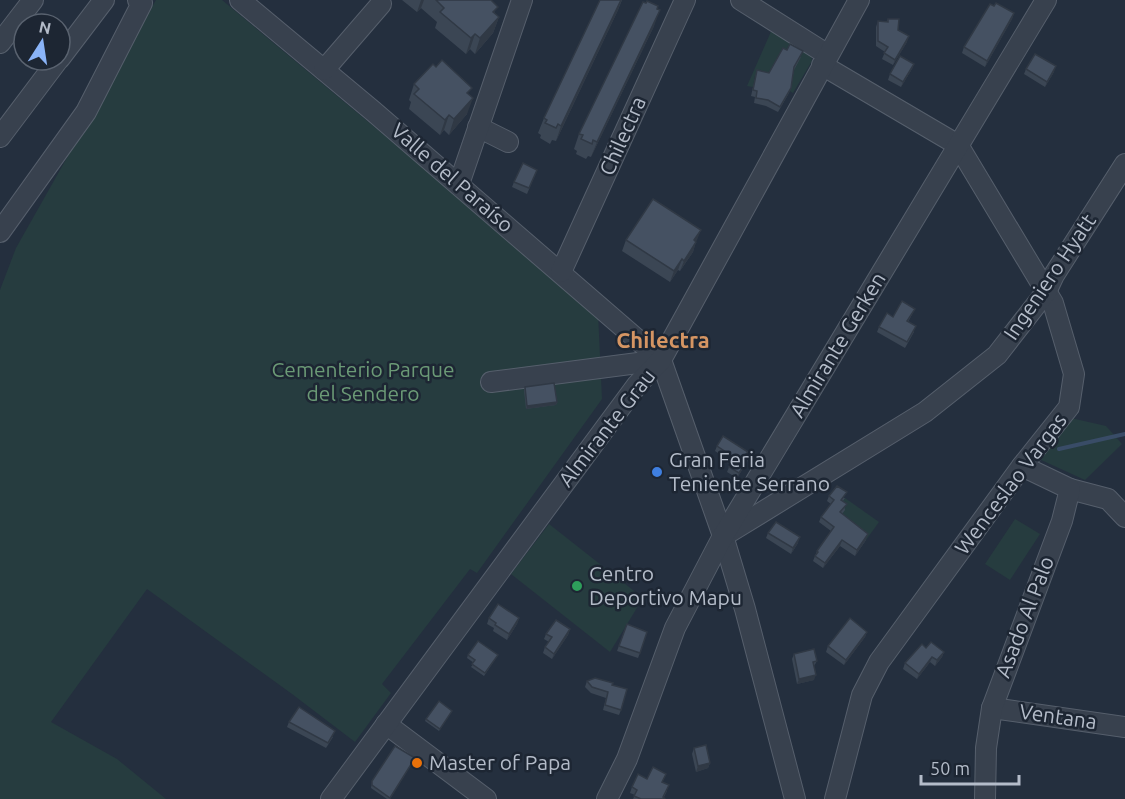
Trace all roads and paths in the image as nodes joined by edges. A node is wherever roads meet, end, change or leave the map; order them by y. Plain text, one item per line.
1 (33, 0) edge
2 (104, 0) edge
3 (240, 0) edge
4 (522, 0) edge
5 (685, 0) edge
6 (741, 0) edge
7 (859, 0) edge
8 (1046, 0) edge
9 (140, 1) edge
10 (381, 4) dead end
11 (72, 42) edge
12 (0, 43) edge
13 (825, 60) junction
14 (324, 70) junction
15 (49, 72) edge
16 (478, 127) junction
17 (0, 137) edge
18 (508, 142) dead end
19 (958, 145) junction
20 (1125, 164) edge
21 (459, 184) junction
22 (0, 232) edge
23 (561, 272) junction
24 (1046, 292) junction
25 (661, 360) junction
26 (491, 382) dead end
27 (1022, 466) junction
28 (1070, 489) junction
29 (1125, 517) edge
30 (723, 536) junction
31 (992, 708) junction
32 (386, 724) junction
33 (1125, 727) edge
34 (331, 799) edge
35 (486, 799) edge
36 (607, 799) edge
37 (795, 799) edge
38 (835, 799) edge
39 (985, 799) edge

1 - 12 street
2 - 11 street
3 - 14 street, Valle del Paraíso
4 - 16 street
5 - 23 street, Chilectra
6 - 13 street, Wenceslao Vargas
7 - 13 street, Almirante Grau
8 - 19 street, Almirante Gerken
9 - 22 street
10 - 14 street
13 - 19 street, Wenceslao Vargas
13 - 25 street, Almirante Grau
14 - 21 street, Valle del Paraíso
15 - 17 street
16 - 18 street
16 - 21 street
19 - 24 street, Wenceslao Vargas
19 - 30 street, Almirante Gerken
20 - 24 street, Ingeniero Hyatt
21 - 23 street, Valle del Paraíso
23 - 25 street, Valle del Paraíso
24 - 27 street, Wenceslao Vargas
24 - 30 street, Ingeniero Hyatt
25 - 26 street
25 - 30 street
25 - 32 street, Almirante Grau
27 - 28 street
27 - 38 street, Wenceslao Vargas
28 - 29 street
28 - 31 street, Asado Al Palo
30 - 36 street, Almirante Gerken
30 - 37 street
31 - 33 street, Ventana
31 - 39 street, Asado Al Palo
32 - 34 street, Almirante Grau
32 - 35 street

